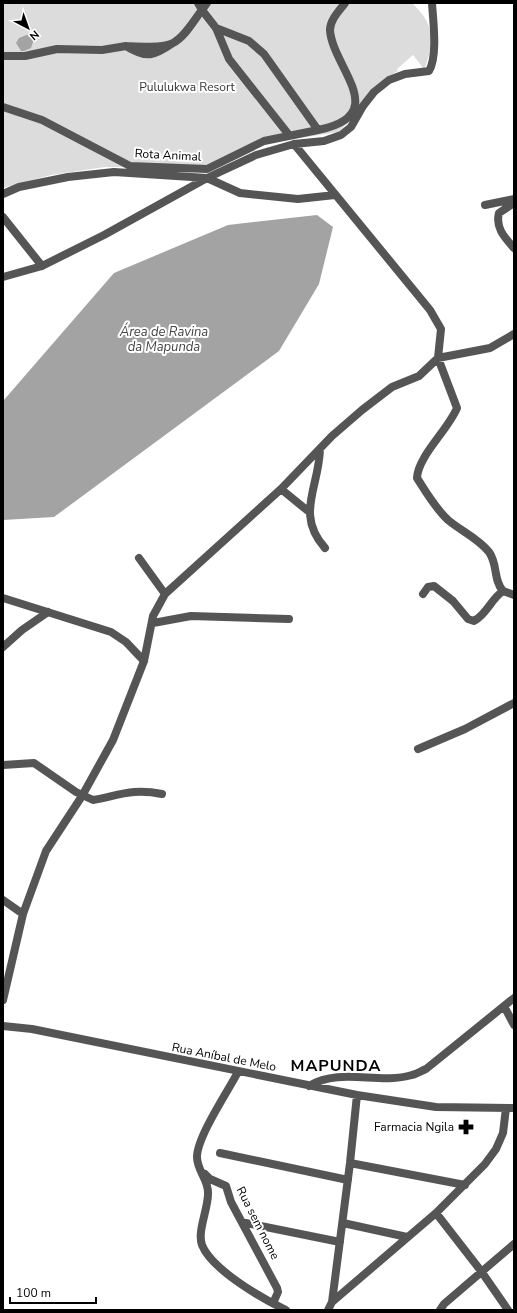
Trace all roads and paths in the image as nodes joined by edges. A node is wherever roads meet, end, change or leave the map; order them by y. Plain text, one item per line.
1 (207, 3) edge
2 (344, 3) edge
3 (432, 3) edge
4 (200, 6) edge
5 (216, 28) junction
6 (3, 56) edge
7 (3, 107) edge
8 (318, 130) junction
9 (289, 135) junction
10 (294, 144) junction
11 (207, 178) junction
12 (3, 194) edge
13 (335, 195) junction
14 (514, 199) edge
15 (514, 203) edge
16 (485, 205) dead end
17 (3, 217) edge
18 (514, 248) edge
19 (42, 266) junction
20 (3, 277) edge
21 (514, 334) edge
22 (438, 358) junction
23 (320, 449) junction
24 (281, 489) junction
25 (308, 511) junction
26 (325, 548) dead end
27 (139, 558) dead end
28 (503, 591) junction
29 (165, 594) junction
30 (423, 594) dead end
31 (514, 595) edge
32 (3, 598) edge
33 (48, 612) junction
34 (289, 619) dead end
35 (153, 623) junction
36 (3, 647) edge
37 (144, 661) junction
38 (514, 703) edge
39 (418, 750) dead end
40 (3, 765) edge
41 (162, 794) dead end
42 (82, 796) junction
43 (3, 900) edge
44 (23, 914) junction
45 (514, 998) edge
46 (3, 1000) edge
47 (504, 1006) junction
48 (514, 1025) edge
49 (3, 1026) edge
50 (238, 1072) junction
51 (309, 1086) junction
52 (357, 1095) junction
53 (510, 1108) edge
54 (220, 1153) dead end
55 (350, 1163) junction
56 (199, 1167) junction
57 (348, 1180) junction
58 (465, 1185) junction
59 (436, 1213) junction
60 (246, 1223) dead end
61 (343, 1223) junction
62 (406, 1237) junction
63 (340, 1242) junction
64 (514, 1244) edge
65 (481, 1271) junction
66 (274, 1301) dead end
67 (332, 1302) junction
68 (286, 1310) edge
69 (328, 1310) edge
70 (440, 1310) edge
71 (508, 1310) edge

1 - 4 street
2 - 8 street, Rota Animal
3 - 10 street
4 - 5 street
4 - 6 street
5 - 8 street
5 - 9 street
7 - 9 street, Rota Animal
8 - 9 street, Rota Animal
10 - 11 street
10 - 13 street
11 - 12 street
11 - 13 street
11 - 19 street
13 - 22 street
14 - 16 street
15 - 18 street
17 - 19 street
19 - 20 street
21 - 22 street
22 - 23 street
22 - 28 street
23 - 24 street
23 - 25 street
24 - 25 street
24 - 29 street
25 - 26 street
27 - 29 street
28 - 30 street
28 - 31 street
29 - 35 street
32 - 33 street
33 - 36 street
33 - 37 street
34 - 35 street
35 - 37 street
37 - 42 street
38 - 39 street
40 - 42 street
41 - 42 street
42 - 44 street
43 - 44 street
44 - 46 street
45 - 47 street
47 - 48 street
47 - 51 street
49 - 50 street, Rua Aníbal de Melo
50 - 51 street, Rua Aníbal de Melo
50 - 56 street
51 - 52 street, Rua Aníbal de Melo
52 - 53 street, Rua Aníbal de Melo
52 - 55 street
53 - 58 street
54 - 57 street
55 - 57 street
55 - 58 street
56 - 66 street, Rua sem nome
56 - 68 street
57 - 61 street
58 - 59 street
59 - 62 street
59 - 65 street
60 - 63 street
61 - 62 street
61 - 63 street
62 - 67 street
63 - 67 street
64 - 65 street
65 - 70 street
65 - 71 street
67 - 69 street

